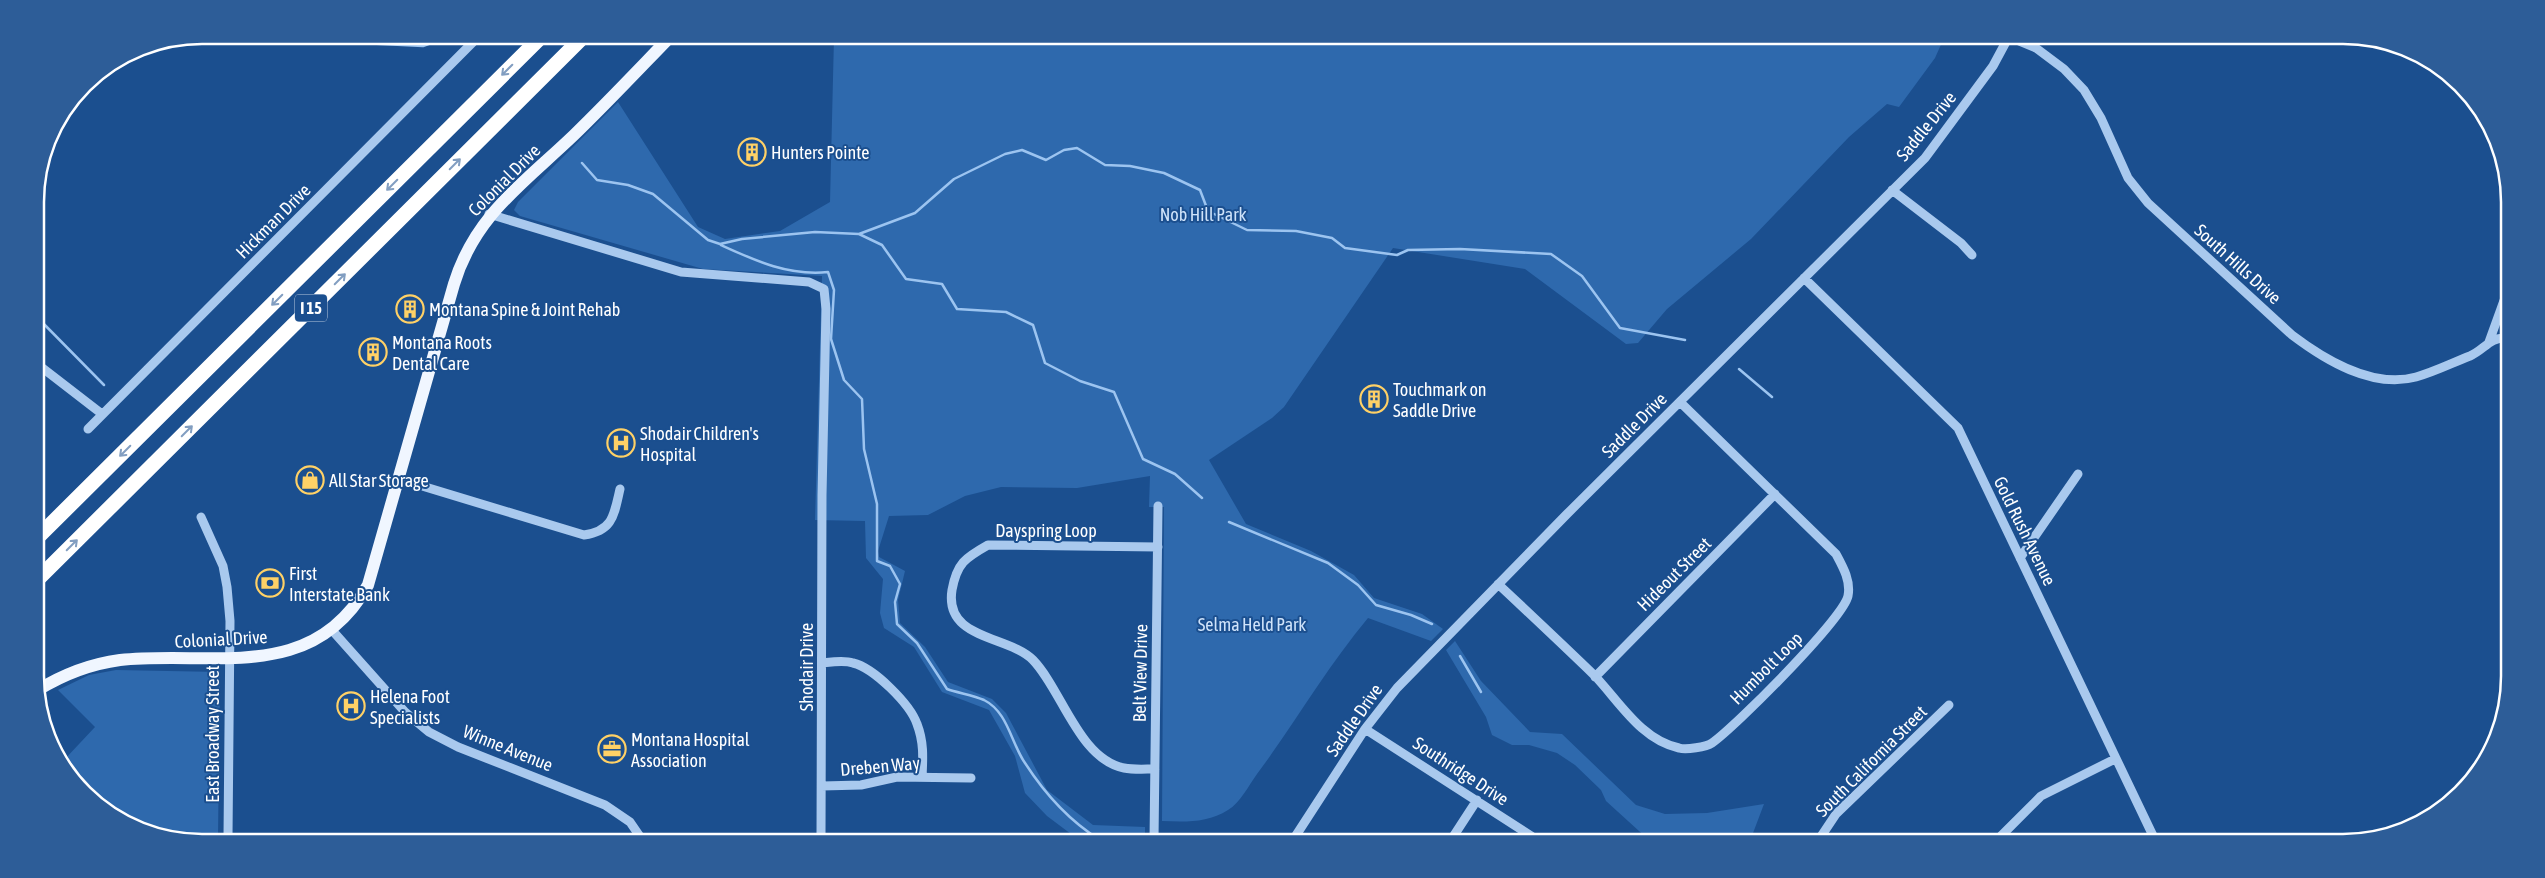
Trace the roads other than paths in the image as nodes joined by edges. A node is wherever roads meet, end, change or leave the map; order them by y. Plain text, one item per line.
1 (471, 44) edge
2 (534, 44) edge
3 (576, 44) edge
4 (663, 44) edge
5 (2005, 44) edge
6 (2026, 44) edge
7 (1892, 190) junction
8 (490, 214) junction
9 (1972, 255) dead end
10 (1804, 278) junction
11 (2501, 309) edge
12 (2501, 338) edge
13 (2489, 342) junction
14 (44, 369) edge
15 (1680, 402) junction
16 (102, 414) junction
17 (88, 428) dead end
18 (2078, 474) dead end
19 (399, 479) junction
20 (620, 489) dead end
21 (1775, 494) junction
22 (1158, 506) dead end
23 (201, 516) dead end
24 (44, 531) edge
25 (1158, 547) junction
26 (2020, 558) junction
27 (44, 574) edge
28 (1498, 584) junction
29 (331, 629) junction
30 (229, 660) junction
31 (822, 663) junction
32 (1595, 677) junction
33 (44, 687) edge
34 (1949, 705) dead end
35 (1365, 729) junction
36 (2115, 759) junction
37 (1155, 769) junction
38 (922, 777) junction
39 (971, 778) dead end
40 (822, 786) junction
41 (1477, 800) junction
42 (228, 834) edge
43 (638, 834) edge
44 (821, 834) edge
45 (1154, 834) edge
46 (1297, 834) edge
47 (1455, 834) edge
48 (1528, 834) edge
49 (1823, 834) edge
50 (2003, 834) edge
51 (2152, 834) edge

1 - 16 street, Hickman Drive
2 -> 24 highway, I 15
27 -> 3 highway, I 15
4 - 8 main road, Colonial Drive
5 - 7 street, Saddle Drive
6 - 13 street, South Hills Drive
7 - 9 street
7 - 10 street, Saddle Drive
8 - 19 main road, Colonial Drive
8 - 31 street, Shodair Drive
10 - 15 street, Saddle Drive
10 - 26 street, Gold Rush Avenue
11 - 13 street
12 - 13 street, South Hills Drive
14 - 16 street
15 - 21 street, Humbolt Loop
15 - 28 street, Saddle Drive
16 - 17 street, Hickman Drive
18 - 26 street
19 - 20 street
19 - 29 main road, Colonial Drive
21 - 32 street, Hideout Street
21 - 32 street, Humbolt Loop
22 - 25 street, Belt View Drive
23 - 30 street, East Broadway Street
25 - 37 street, Belt View Drive
25 - 37 street, Dayspring Loop
26 - 36 street, Gold Rush Avenue
28 - 32 street, Humbolt Loop
28 - 35 street, Saddle Drive
29 - 30 main road, Colonial Drive
29 - 43 street, Winne Avenue
30 - 33 main road, Colonial Drive
30 - 42 street, East Broadway Street
31 - 38 street
31 - 40 street, Shodair Drive
34 - 49 street, South California Street
35 - 41 street, Southridge Drive
35 - 46 street, Saddle Drive
36 - 50 street
36 - 51 street, Gold Rush Avenue
37 - 45 street, Belt View Drive
38 - 39 street, Dreben Way
38 - 40 street, Dreben Way
40 - 44 street, Shodair Drive
41 - 47 street
41 - 48 street, Southridge Drive

